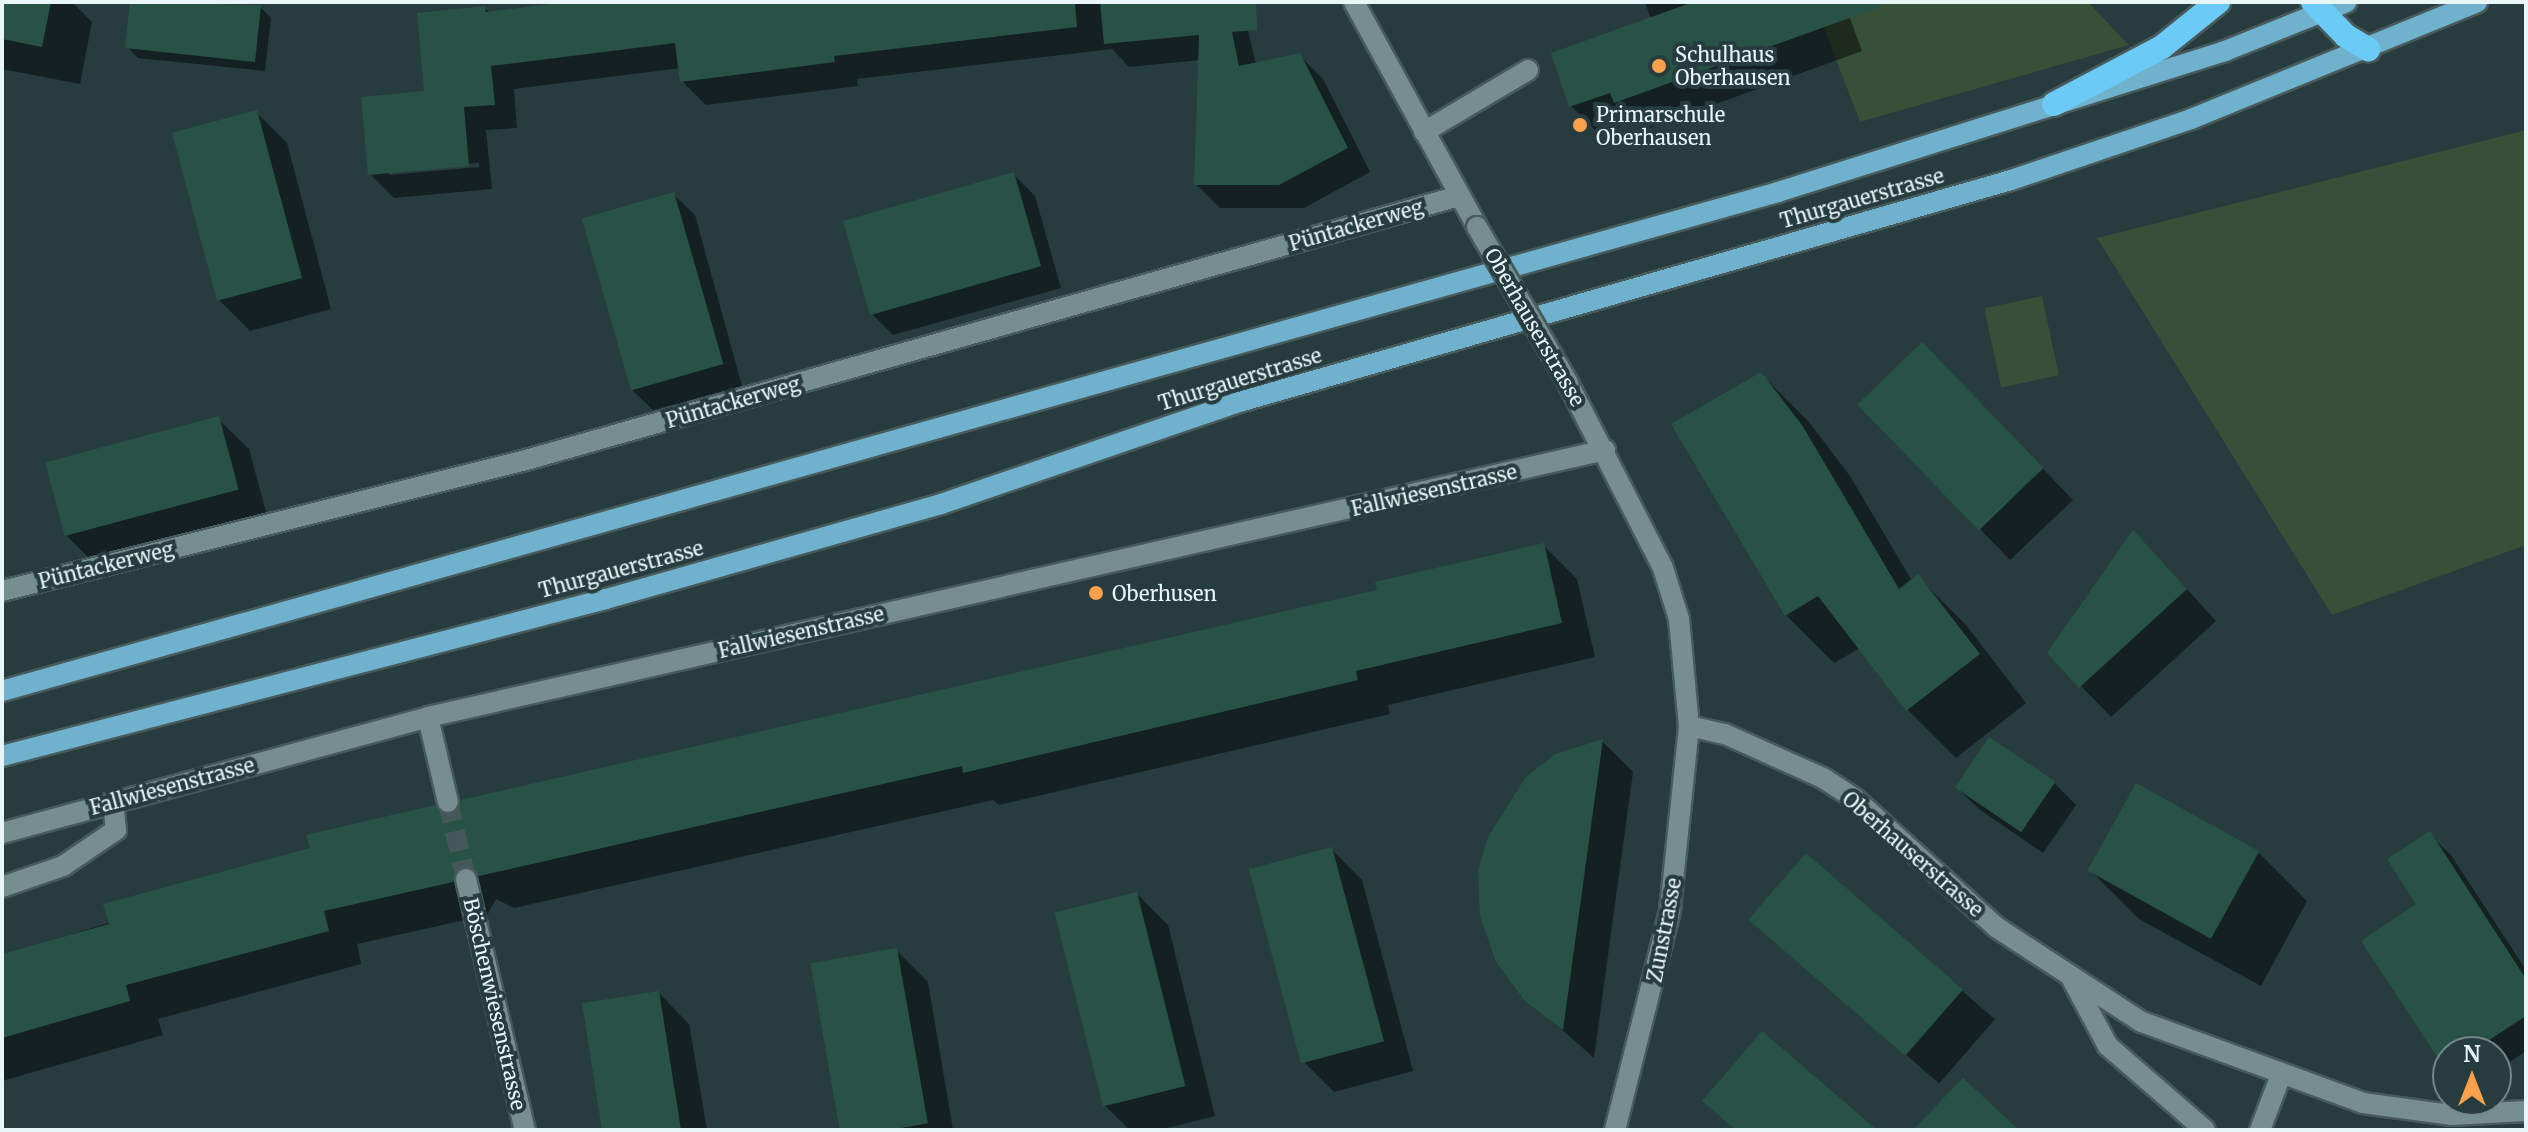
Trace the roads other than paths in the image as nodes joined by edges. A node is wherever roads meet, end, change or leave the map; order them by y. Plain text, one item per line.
1 (1354, 2) edge
2 (2218, 2) edge
3 (2347, 2) edge
4 (2473, 4) edge
5 (2317, 8) edge
6 (2368, 49) junction
7 (1528, 70) dead end
8 (2054, 104) junction
9 (1424, 132) junction
10 (1459, 196) junction
11 (1605, 450) junction
12 (2, 591) edge
13 (2, 691) edge
14 (428, 717) junction
15 (1689, 726) junction
16 (2, 756) edge
17 (113, 802) junction
18 (448, 802) tunnel mouth
19 (2, 833) edge
20 (466, 879) tunnel mouth
21 (2, 887) edge
22 (2072, 979) junction
23 (2281, 1075) junction
24 (2526, 1111) edge
25 (525, 1130) edge
26 (1615, 1130) edge
27 (2205, 1130) edge
28 (2260, 1130) edge

1 - 9 street, Oberhauserstrasse
2 - 8 highway
3 - 5 main road, Thurgauerstrasse
4 - 6 main road, Thurgauerstrasse
5 - 6 highway
5 - 8 main road, Thurgauerstrasse
6 - 16 main road, Thurgauerstrasse
7 - 9 street
8 - 13 main road, Thurgauerstrasse
9 - 10 street, Oberhauserstrasse
10 - 11 street, Oberhauserstrasse, bridge
10 - 12 street, Püntackerweg
11 - 14 street, Fallwiesenstrasse
11 - 15 street, Oberhauserstrasse
14 - 17 street, Fallwiesenstrasse
14 - 18 street
15 - 22 street, Oberhauserstrasse
15 - 26 street, Zunstrasse
17 - 19 street, Fallwiesenstrasse
17 - 21 street
20 - 25 street, Böschenwiesenstrasse
22 - 23 street, Oberhauserstrasse
22 - 27 street
23 - 24 street, Oberhauserstrasse
23 - 28 street

